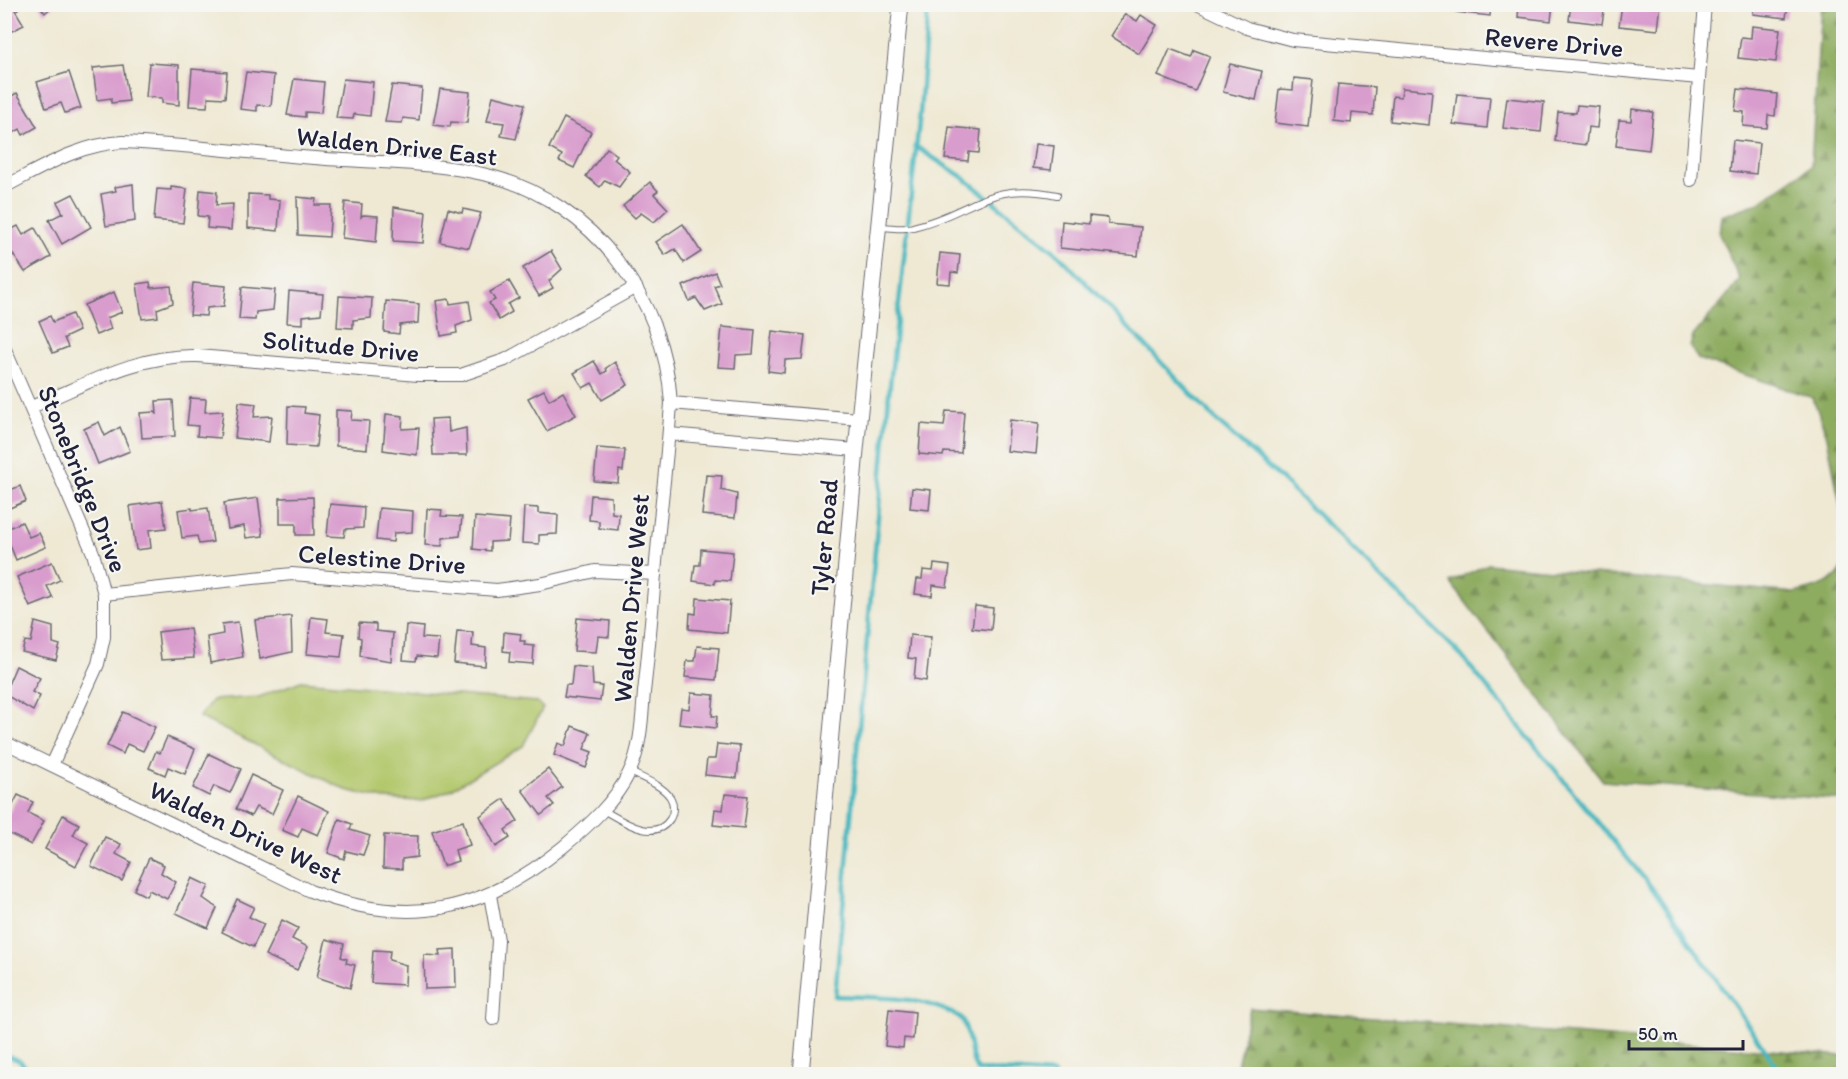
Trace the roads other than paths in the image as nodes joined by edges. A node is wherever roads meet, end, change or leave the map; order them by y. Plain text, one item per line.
1 (901, 4) edge
2 (1197, 4) edge
3 (1705, 4) edge
4 (1699, 78) junction
5 (1691, 180) dead end
6 (4, 187) edge
7 (1057, 195) dead end
8 (880, 227) junction
9 (636, 287) junction
10 (4, 347) edge
11 (671, 403) junction
12 (30, 407) junction
13 (859, 419) junction
14 (669, 434) junction
15 (856, 450) junction
16 (655, 574) junction
17 (104, 594) junction
18 (4, 742) edge
19 (52, 765) junction
20 (630, 772) junction
21 (603, 810) junction
22 (490, 895) junction
23 (493, 1020) dead end
24 (801, 1074) edge

1 - 8 street, Tyler Road
2 - 4 street, Revere Drive
3 - 4 street
4 - 5 street
6 - 9 street, Walden Drive East
7 - 8 lane
8 - 13 street, Tyler Road
9 - 11 street, Walden Drive East
9 - 12 street, Solitude Drive
10 - 12 street, Stonebridge Drive
11 - 13 street
11 - 14 street, Walden Drive East
12 - 17 street, Stonebridge Drive
13 - 15 street, Tyler Road
14 - 15 street
14 - 16 street, Walden Drive West
15 - 24 street, Tyler Road
16 - 17 street, Celestine Drive
16 - 20 street, Walden Drive West
17 - 19 street, Stonebridge Drive
18 - 19 street, Walden Drive West
19 - 22 street, Walden Drive West
20 - 21 street, Walden Drive West
20 - 21 lane
21 - 22 street, Walden Drive West
22 - 23 street

